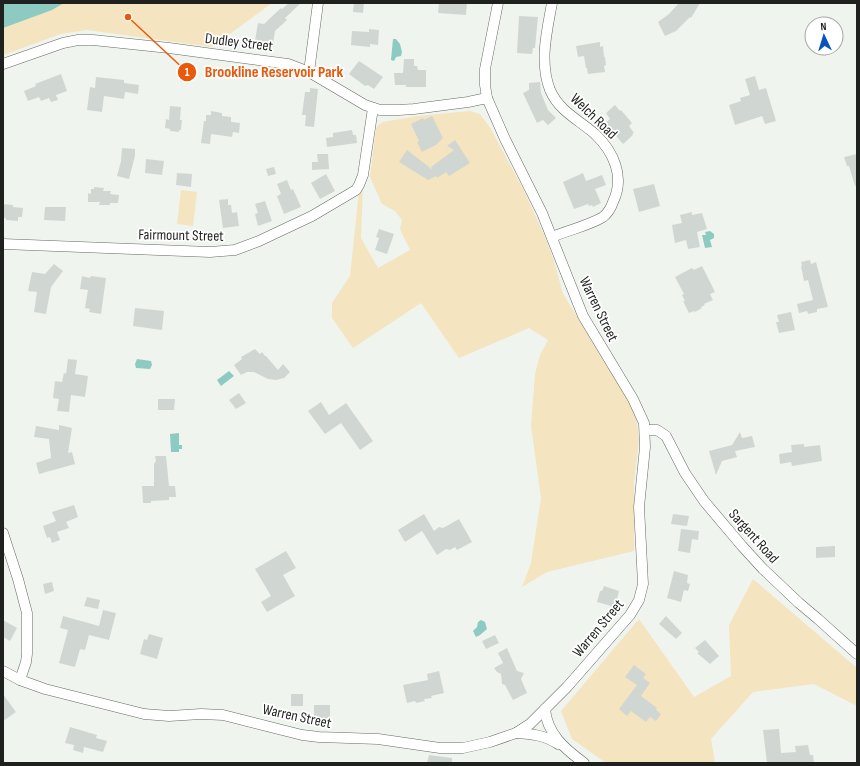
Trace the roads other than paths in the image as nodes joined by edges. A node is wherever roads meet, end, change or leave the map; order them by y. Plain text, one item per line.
1 (318, 3) edge
2 (498, 3) edge
3 (552, 3) edge
4 (3, 64) edge
5 (309, 72) junction
6 (487, 98) junction
7 (374, 108) junction
8 (552, 237) junction
9 (3, 244) edge
10 (645, 430) junction
11 (3, 533) edge
12 (857, 654) edge
13 (3, 671) edge
14 (20, 680) junction
15 (545, 709) junction
16 (516, 733) junction
17 (566, 750) junction
18 (584, 763) edge

1 - 5 street
2 - 6 street, Warren Street
3 - 8 street, Welch Road
4 - 5 street, Dudley Street
5 - 7 street, Dudley Street
6 - 7 street, Dudley Street
6 - 8 street, Warren Street
7 - 9 street, Fairmount Street
8 - 10 street, Warren Street
10 - 12 street, Sargent Road
10 - 15 street, Warren Street
11 - 14 street
13 - 14 street, Warren Street
14 - 16 street, Warren Street
15 - 16 street, Warren Street
15 - 17 street
16 - 17 street
17 - 18 street

